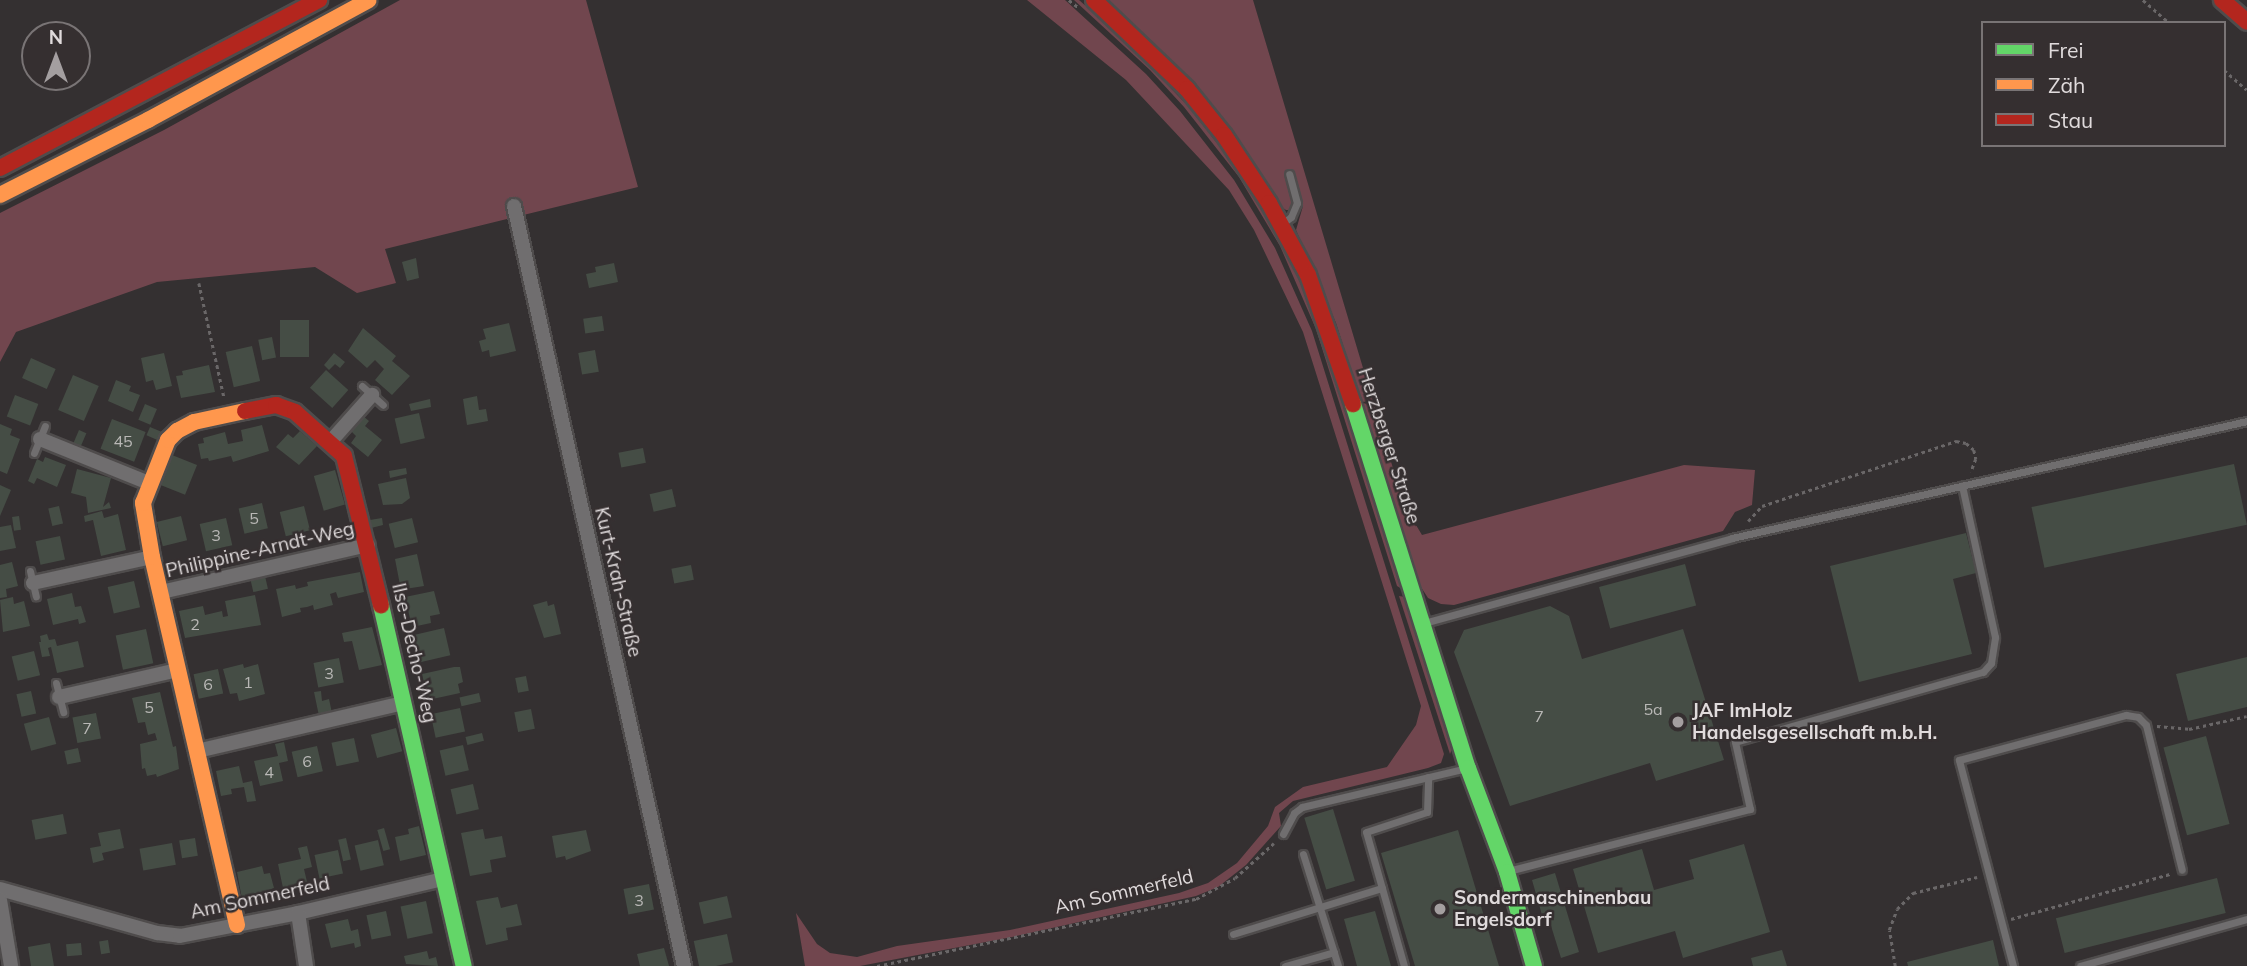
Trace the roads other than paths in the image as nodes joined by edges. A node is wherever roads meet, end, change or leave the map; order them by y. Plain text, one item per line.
1 (319, 0) edge
2 (369, 0) edge
3 (2222, 0) edge
4 (1086, 4) edge
5 (2247, 22) edge
6 (0, 169) edge
7 (1289, 174) dead end
8 (0, 195) edge
9 (514, 206) dead end
10 (1282, 224) junction
11 (372, 395) dead end
12 (2247, 421) edge
13 (39, 439) dead end
14 (331, 442) junction
15 (149, 483) junction
16 (1962, 486) junction
17 (368, 545) junction
18 (152, 557) junction
19 (33, 584) dead end
20 (160, 592) junction
21 (1423, 623) junction
22 (178, 670) junction
23 (57, 690) joint
24 (404, 703) junction
25 (63, 712) dead end
26 (197, 751) junction
27 (1468, 768) junction
28 (1427, 777) junction
29 (1283, 834) road end
30 (1303, 854) dead end
31 (2182, 870) road end
32 (1507, 872) junction
33 (443, 879) junction
34 (1382, 888) junction
35 (0, 889) edge
36 (0, 900) edge
37 (1319, 908) junction
38 (298, 914) junction
39 (2247, 919) edge
40 (237, 925) junction
41 (1233, 934) dead end
42 (1334, 952) junction
43 (11, 966) edge
44 (306, 966) edge
45 (464, 966) edge
46 (684, 966) edge
47 (1285, 966) edge
48 (1338, 966) edge
49 (1404, 966) edge
50 (1534, 966) edge
51 (2013, 966) edge
52 (2080, 966) edge

1 - 6 main road
2 - 8 main road
3 - 5 main road
4 - 10 main road, Herzberger Straße
7 - 10 lane
9 - 46 street, Kurt-Krah-Straße
10 - 21 main road, Herzberger Straße
11 - 14 street
12 - 16 lane
13 - 15 street
14 - 15 main road, Ilse-Decho-Weg
14 - 17 main road, Ilse-Decho-Weg
15 - 18 main road, Ilse-Decho-Weg
16 - 21 lane
16 - 32 lane
17 - 20 street, Philippine-Arndt-Weg
17 - 24 main road, Ilse-Decho-Weg
18 - 19 street
18 - 20 main road, Ilse-Decho-Weg
20 - 22 main road, Ilse-Decho-Weg
21 - 27 main road, Herzberger Straße
22 - 23 street
22 - 26 main road, Ilse-Decho-Weg
23 - 25 lane
24 - 26 street
24 - 33 main road, Ilse-Decho-Weg
26 - 40 main road, Ilse-Decho-Weg
27 - 28 lane
27 - 32 main road, Herzberger Straße
28 - 29 lane
28 - 34 lane
30 - 37 lane
31 - 51 lane
32 - 50 main road, Herzberger Straße
33 - 38 street, Am Sommerfeld
33 - 45 main road
34 - 37 lane
34 - 49 lane
35 - 40 street, Am Sommerfeld
36 - 43 street
37 - 41 lane
37 - 42 lane
38 - 40 street, Am Sommerfeld
38 - 44 street
39 - 52 lane
42 - 47 lane
42 - 48 lane

